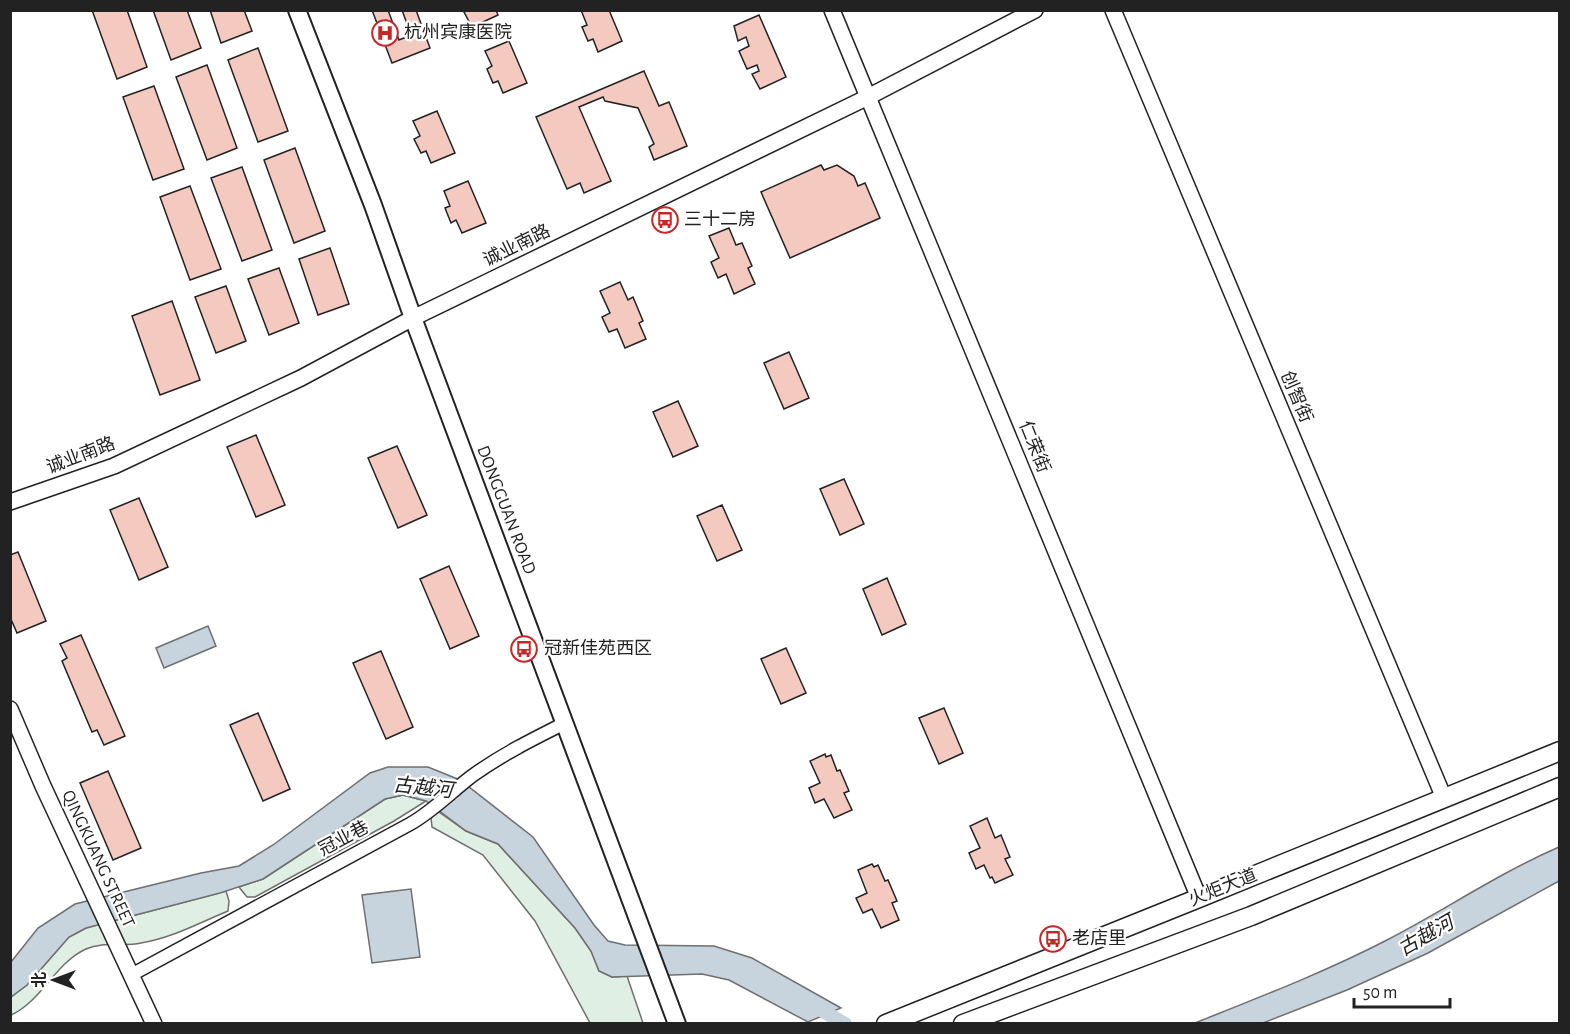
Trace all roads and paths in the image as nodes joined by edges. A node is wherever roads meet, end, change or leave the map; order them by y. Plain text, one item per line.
1 (297, 10) edge
2 (832, 10) edge
3 (1035, 10) edge
4 (1113, 10) edge
5 (868, 97) junction
6 (413, 318) junction
7 (10, 502) edge
8 (10, 709) edge
9 (565, 723) junction
10 (1560, 751) edge
11 (1560, 787) edge
12 (1444, 798) junction
13 (1199, 898) junction
14 (131, 975) junction
15 (154, 1023) edge
16 (677, 1023) edge
17 (886, 1023) edge
18 (963, 1023) edge

1 - 6 main road, DONGGUAN ROAD
2 - 5 street, 仁荣街
3 - 5 street, 诚业南路
4 - 12 street, 创智街
5 - 6 street, 诚业南路
5 - 13 street, 仁荣街
6 - 7 street, 诚业南路
6 - 9 main road, DONGGUAN ROAD
8 - 14 street, QINGKUANG STREET
9 - 14 street, 冠业巷
9 - 16 main road, DONGGUAN ROAD
10 - 12 main road, 火炬大道
11 - 18 main road, 火炬大道
12 - 13 main road, 火炬大道
13 - 17 main road, 火炬大道
14 - 15 street, QINGKUANG STREET

